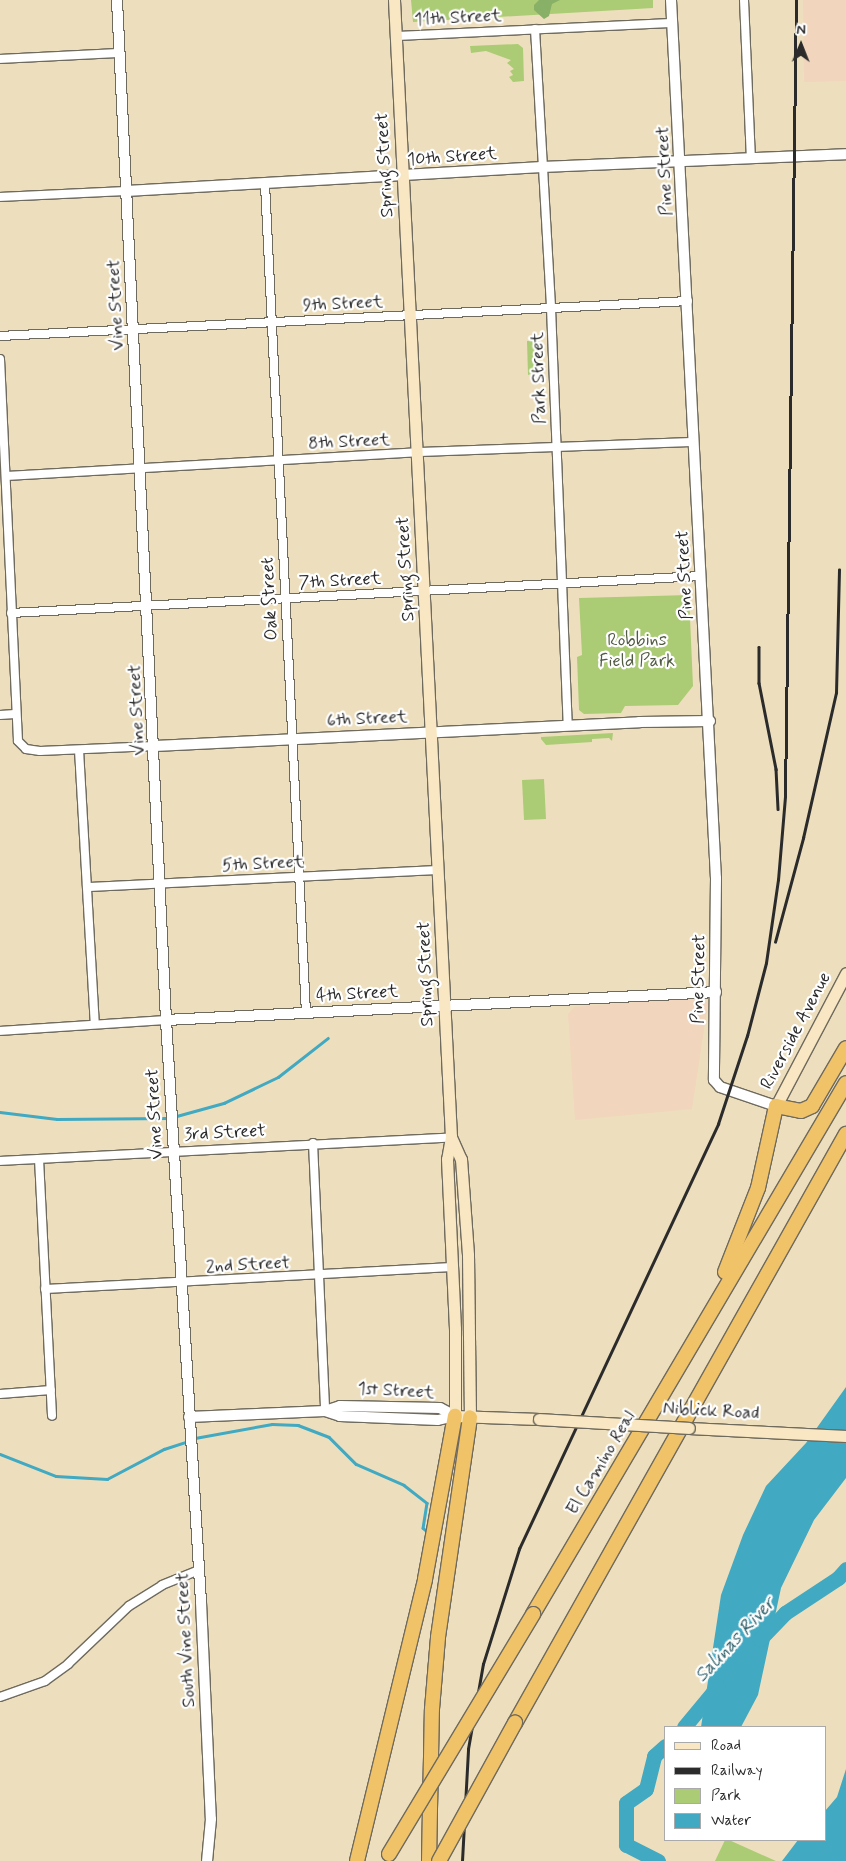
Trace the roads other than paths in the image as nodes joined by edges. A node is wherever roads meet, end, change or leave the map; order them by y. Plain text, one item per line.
1 (117, 0) edge
2 (394, 0) edge
3 (671, 0) edge
4 (744, 0) edge
5 (672, 23) junction
6 (535, 29) junction
7 (396, 36) junction
8 (119, 53) junction
9 (0, 59) edge
10 (846, 154) edge
11 (751, 159) junction
12 (681, 162) junction
13 (541, 167) junction
14 (403, 176) junction
15 (265, 184) junction
16 (127, 191) junction
17 (0, 197) edge
18 (688, 301) junction
19 (551, 308) junction
20 (410, 315) junction
21 (272, 322) junction
22 (134, 330) junction
23 (0, 336) edge
24 (0, 359) edge
25 (694, 442) junction
26 (556, 447) junction
27 (417, 452) junction
28 (278, 461) junction
29 (140, 469) junction
30 (6, 476) junction
31 (0, 554) edge
32 (9, 557) junction
33 (701, 576) junction
34 (561, 584) junction
35 (424, 592) junction
36 (284, 599) junction
37 (147, 606) junction
38 (11, 613) junction
39 (15, 714) junction
40 (0, 715) edge
41 (710, 721) junction
42 (568, 725) junction
43 (432, 732) junction
44 (292, 739) junction
45 (155, 746) junction
46 (79, 750) junction
47 (439, 870) junction
48 (300, 877) junction
49 (162, 884) junction
50 (88, 887) junction
51 (846, 973) edge
52 (716, 992) junction
53 (444, 1006) junction
54 (306, 1012) junction
55 (166, 1020) junction
56 (95, 1024) junction
57 (0, 1031) edge
58 (846, 1048) edge
59 (846, 1083) edge
60 (776, 1106) junction
61 (846, 1134) edge
62 (452, 1137) junction
63 (313, 1143) junction
64 (174, 1152) junction
65 (39, 1159) junction
66 (0, 1161) edge
67 (452, 1267) junction
68 (319, 1276) junction
69 (181, 1283) junction
70 (45, 1289) junction
71 (51, 1390) junction
72 (0, 1394) edge
73 (662, 1397) junction
74 (325, 1411) junction
75 (52, 1416) dead end
76 (454, 1416) junction
77 (189, 1417) junction
78 (470, 1417) junction
79 (846, 1436) edge
80 (199, 1570) junction
81 (0, 1697) edge
82 (387, 1858) edge
83 (207, 1861) edge
84 (357, 1861) edge
85 (429, 1861) edge
86 (439, 1861) edge

1 - 8 street, Vine Street
2 - 7 main road, Spring Street
3 - 5 street, Pine Street
4 - 11 street
5 - 6 street, 11th Street
5 - 12 street, Pine Street
6 - 7 street, 11th Street
6 - 13 street, Park Street
7 - 14 main road, Spring Street
8 - 9 street
8 - 16 street, Vine Street
10 - 11 street, 10th Street
11 - 12 street, 10th Street
12 - 13 street, 10th Street
12 - 18 street, Pine Street
13 - 14 street, 10th Street
13 - 19 street, Park Street
14 - 15 street, 10th Street
14 - 20 main road, Spring Street
15 - 16 street, 10th Street
15 - 21 street, Oak Street
16 - 17 street, 10th Street
16 - 22 street, Vine Street
18 - 19 street, 9th Street
18 - 25 street, Pine Street
19 - 20 street, 9th Street
19 - 26 street, Park Street
20 - 21 street, 9th Street
20 - 27 main road, Spring Street
21 - 22 street, 9th Street
21 - 28 street, Oak Street
22 - 23 street, 9th Street
22 - 29 street, Vine Street
24 - 30 street
25 - 26 street, 8th Street
25 - 33 street, Pine Street
26 - 27 street, 8th Street
26 - 34 street, Park Street
27 - 28 street, 8th Street
27 - 35 main road, Spring Street
28 - 29 street, 8th Street
28 - 36 street, Oak Street
29 - 30 street, 8th Street
29 - 37 street, Vine Street
30 - 32 street
31 - 32 street
32 - 38 street
33 - 34 street, 7th Street
33 - 41 street, Pine Street
34 - 35 street, 7th Street
34 - 42 street, Park Street
35 - 36 street, 7th Street
35 - 43 main road, Spring Street
36 - 37 street, 7th Street
36 - 44 street, Oak Street
37 - 38 street, 7th Street
37 - 45 street, Vine Street
38 - 39 street
39 - 40 street
39 - 46 street, 6th Street
41 - 42 street, 6th Street
41 - 52 street, Pine Street
42 - 43 street, 6th Street
43 - 44 street, 6th Street
43 - 47 main road, Spring Street
44 - 45 street, 6th Street
44 - 48 street, Oak Street
45 - 46 street, 6th Street
45 - 49 street, Vine Street
46 - 50 street
47 - 48 street, 5th Street
47 - 53 main road, Spring Street
48 - 49 street, 5th Street
48 - 54 street, Oak Street
49 - 50 street, 5th Street
49 - 55 street, Vine Street
50 - 56 street
51 - 60 main road, Riverside Avenue
52 - 53 street, 4th Street
52 - 60 street, Pine Street
53 - 54 street, 4th Street
53 - 62 main road, Spring Street
54 - 55 street, 4th Street
55 - 56 street, 4th Street
55 - 64 street, Vine Street
56 - 57 street, 4th Street
58 - 60 highway
59 - 73 highway, El Camino Real
60 - 73 highway
61 - 86 highway, bridge
62 - 63 street, 3rd Street
62 - 67 main road, Spring Street
62 - 78 main road, Spring Street
63 - 64 street, 3rd Street
63 - 68 street
64 - 65 street, 3rd Street
64 - 69 street, Vine Street
65 - 66 street, 3rd Street
65 - 70 street
67 - 68 street, 2nd Street
67 - 76 main road, Spring Street
68 - 69 street, 2nd Street
68 - 74 street
69 - 70 street, 2nd Street
69 - 77 street, Vine Street
70 - 71 street
71 - 72 street
71 - 75 street
73 - 82 highway, El Camino Real, bridge
74 - 76 street, 1st Street
74 - 77 street, 1st Street
76 - 78 main road, Niblick Road
76 - 84 highway
77 - 80 street, South Vine Street
78 - 79 main road, Niblick Road, bridge
78 - 85 highway
80 - 81 street
80 - 83 street, South Vine Street

